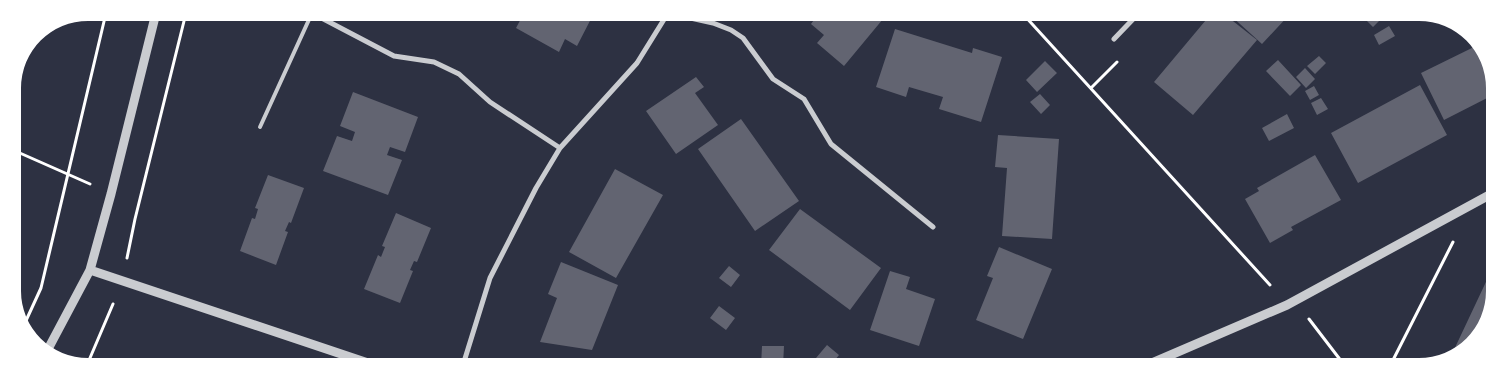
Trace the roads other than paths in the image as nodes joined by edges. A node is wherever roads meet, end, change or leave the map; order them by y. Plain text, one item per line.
1 (154, 21) edge
2 (308, 21) edge
3 (327, 21) edge
4 (663, 21) edge
5 (701, 21) edge
6 (1131, 21) edge
7 (1114, 39) dead end
8 (260, 127) dead end
9 (560, 148) junction
10 (1486, 197) edge
11 (933, 226) dead end
12 (90, 270) junction
13 (50, 345) edge
14 (353, 358) edge
15 (465, 358) edge
16 (1164, 358) edge

1 - 12 street
2 - 8 lane
3 - 9 street
4 - 9 street
5 - 11 street
6 - 7 street
9 - 15 street
10 - 16 street
12 - 13 street
12 - 14 street

